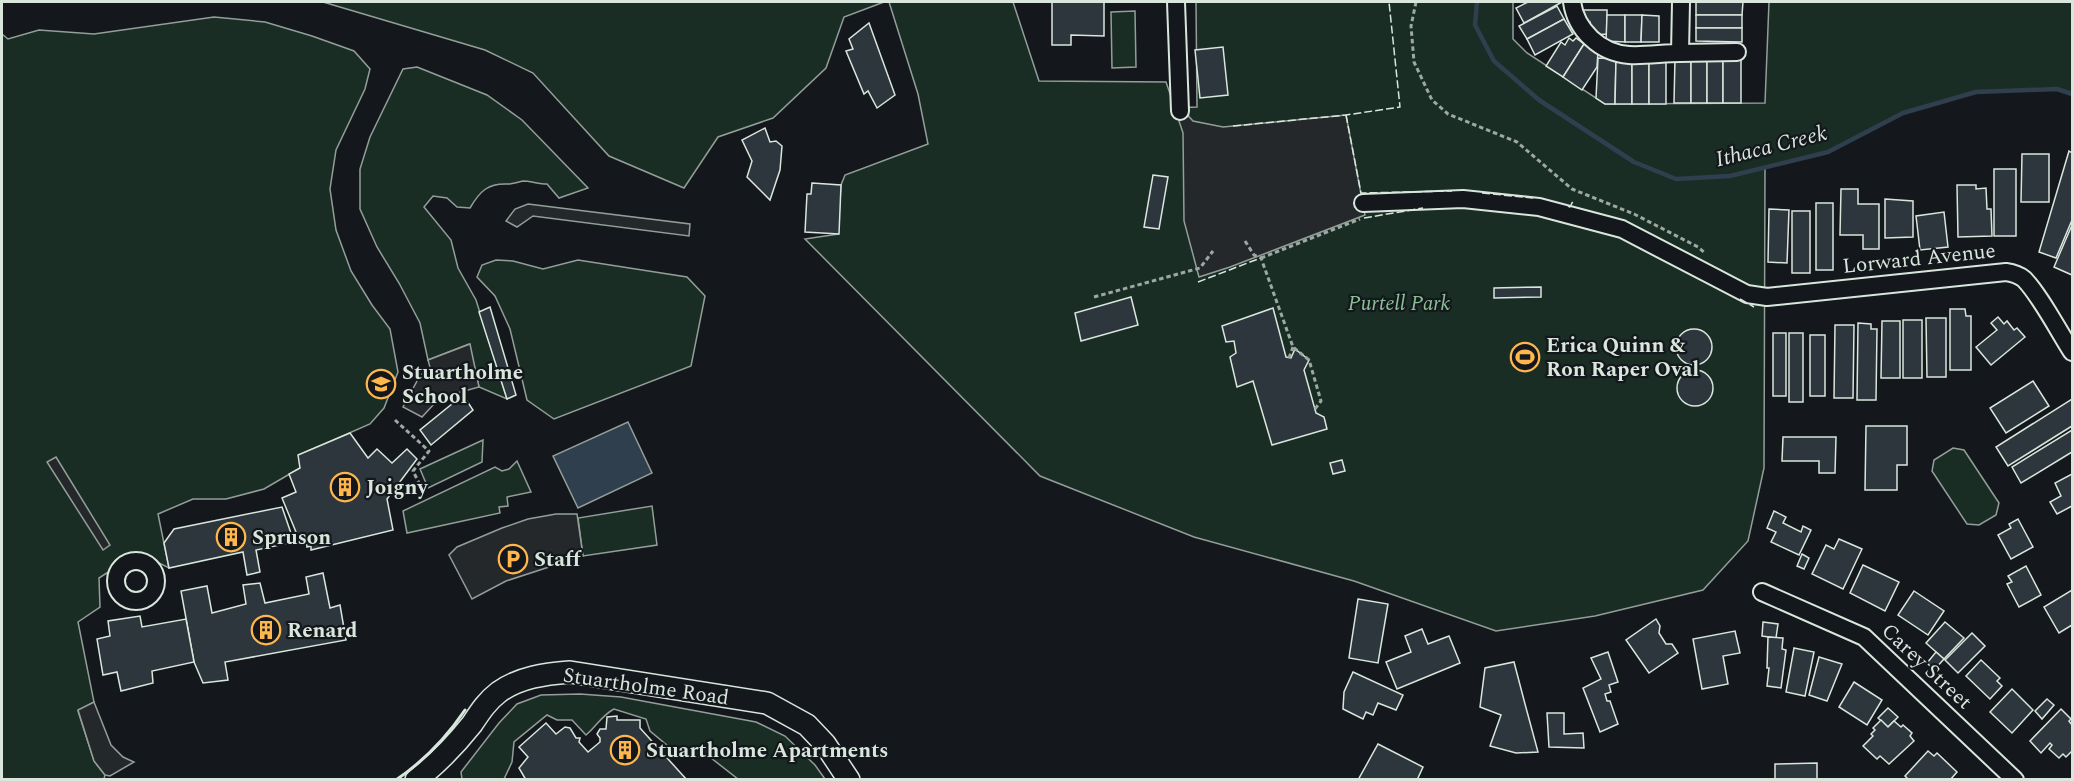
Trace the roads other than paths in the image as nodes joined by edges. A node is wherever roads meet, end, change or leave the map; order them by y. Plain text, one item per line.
1 (1176, 2) edge
2 (1572, 2) edge
3 (1681, 2) edge
4 (1737, 52) dead end
5 (1680, 53) junction
6 (1180, 111) dead end
7 (1365, 210) road end
8 (2073, 352) edge
9 (1762, 592) dead end
10 (416, 780) edge
11 (849, 780) edge
12 (2014, 780) edge

1 - 6 street
2 - 5 street
3 - 5 street
4 - 5 street
7 - 8 street, Lorward Avenue
9 - 12 street, Carey Street
10 - 11 main road, Stuartholme Road

